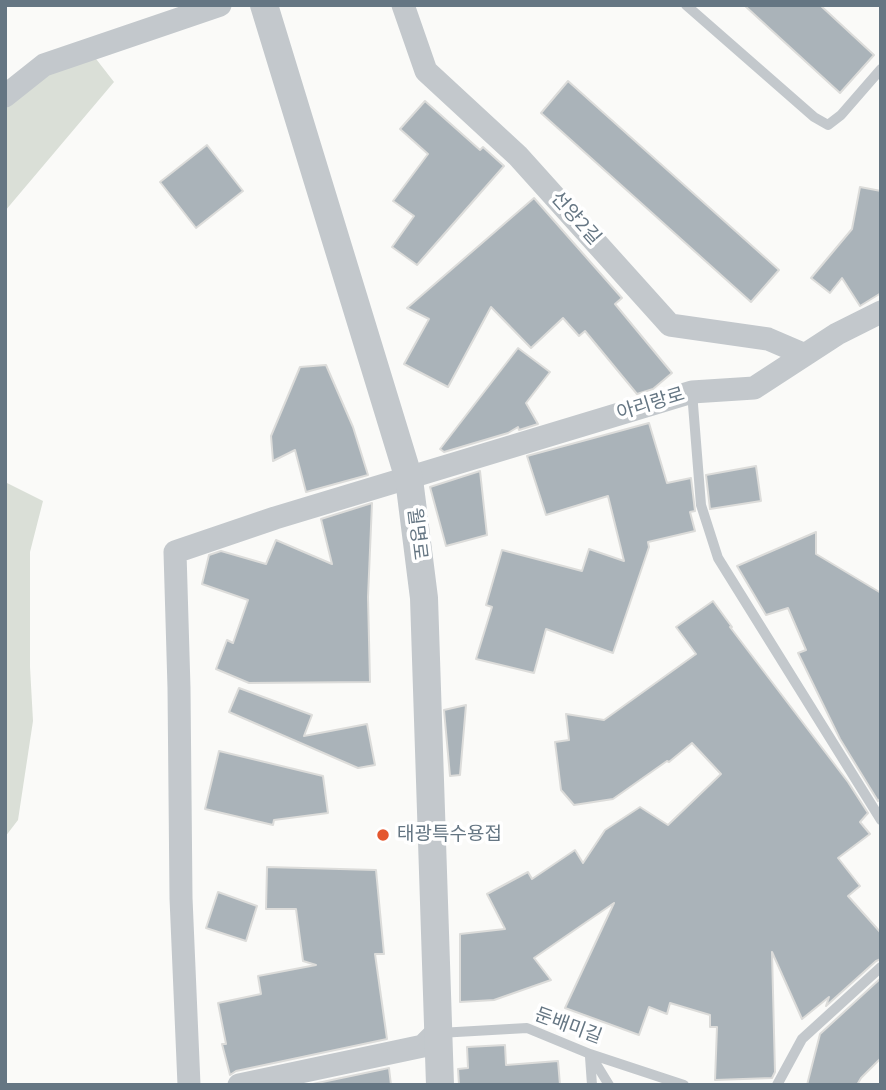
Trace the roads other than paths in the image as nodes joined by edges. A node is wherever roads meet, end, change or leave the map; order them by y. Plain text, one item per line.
1 (220, 5) edge
2 (264, 5) edge
3 (403, 5) edge
4 (685, 5) edge
5 (881, 69) edge
6 (5, 96) edge
7 (881, 312) edge
8 (803, 354) junction
9 (692, 392) junction
10 (409, 480) junction
11 (881, 820) edge
12 (881, 967) edge
13 (436, 1033) junction
14 (590, 1054) junction
15 (189, 1085) edge
16 (239, 1085) edge
17 (439, 1085) edge
18 (592, 1085) edge
19 (609, 1085) edge
20 (684, 1085) edge
21 (777, 1085) edge

1 - 6 street
2 - 10 street, 월명로
3 - 8 street, 선양2길
4 - 5 lane
7 - 8 street, 아리랑로
8 - 9 street, 아리랑로
9 - 10 street, 아리랑로
9 - 11 lane
10 - 13 street, 월명로
10 - 15 street, 아리랑로
12 - 21 lane
13 - 14 lane, 둔배미길
13 - 16 street
13 - 17 street, 월명로
14 - 18 lane
14 - 19 lane
14 - 20 lane, 둔배미길

